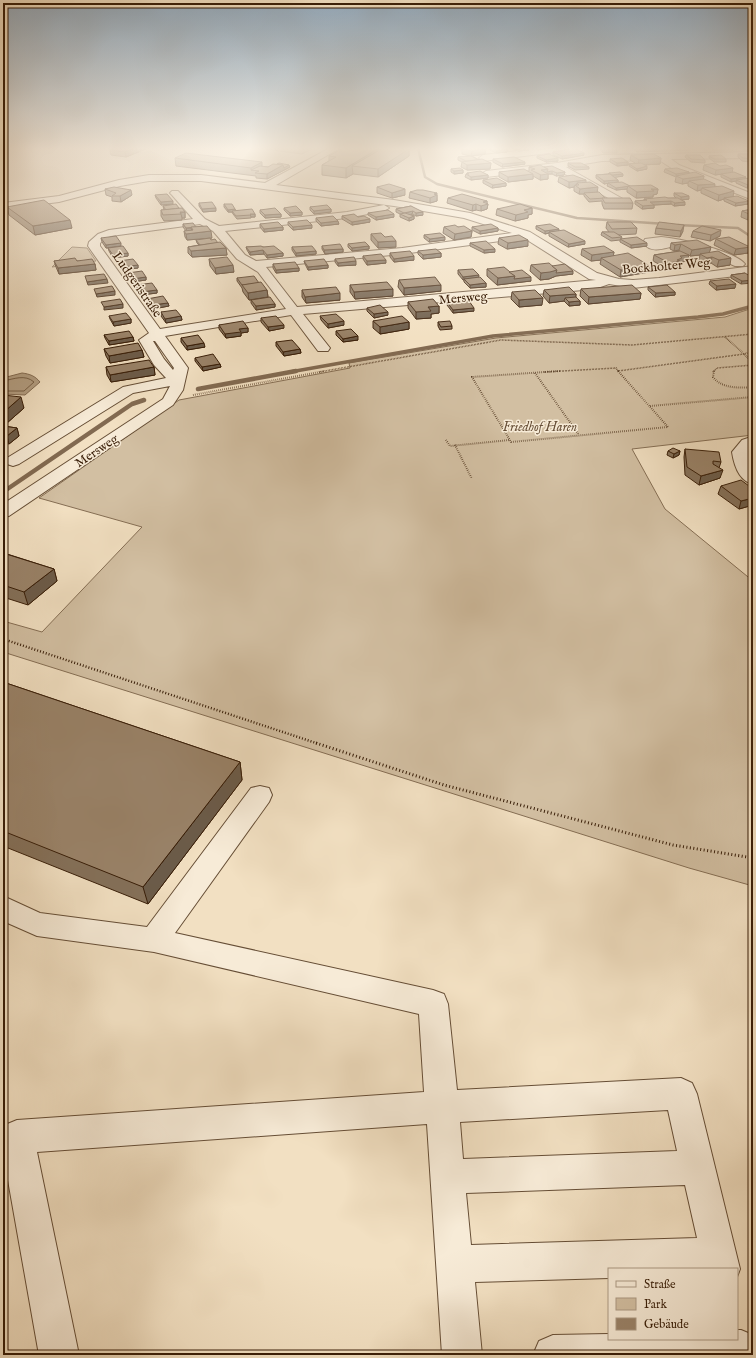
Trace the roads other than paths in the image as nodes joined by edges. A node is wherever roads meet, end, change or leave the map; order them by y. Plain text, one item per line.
1 (192, 211) edge
2 (368, 211) edge
3 (444, 211) edge
4 (201, 221) junction
5 (217, 229) junction
6 (526, 234) junction
7 (677, 242) edge
8 (255, 265) junction
9 (753, 270) edge
10 (606, 281) junction
11 (295, 311) junction
12 (156, 334) junction
13 (323, 348) dead end
14 (176, 388) junction
15 (753, 443) edge
16 (13, 461) dead end
17 (753, 479) edge
18 (3, 512) edge
19 (260, 795) dead end
20 (3, 908) edge
21 (154, 940) junction
22 (442, 1107) junction
23 (698, 1167) junction
24 (447, 1177) junction
25 (720, 1263) edge
26 (454, 1264) junction
27 (740, 1346) edge
28 (59, 1355) edge
29 (462, 1355) edge
30 (553, 1355) edge

1 - 4 street
2 - 5 street
3 - 6 street, Bockholter Weg
4 - 5 street
4 - 12 street, Ludgeristraße
5 - 8 street
6 - 8 street
6 - 10 street, Bockholter Weg
7 - 9 street
8 - 11 street
9 - 10 street, Bockholter Weg
10 - 11 street, Mersweg
11 - 12 street, Mersweg
11 - 13 street
12 - 14 street
14 - 16 street
14 - 18 street, Mersweg
15 - 17 street
19 - 21 street
20 - 21 street
21 - 22 street
22 - 23 street
22 - 24 street
22 - 28 street
23 - 24 street
23 - 25 street
24 - 26 street
25 - 26 street
26 - 29 street
27 - 30 street

